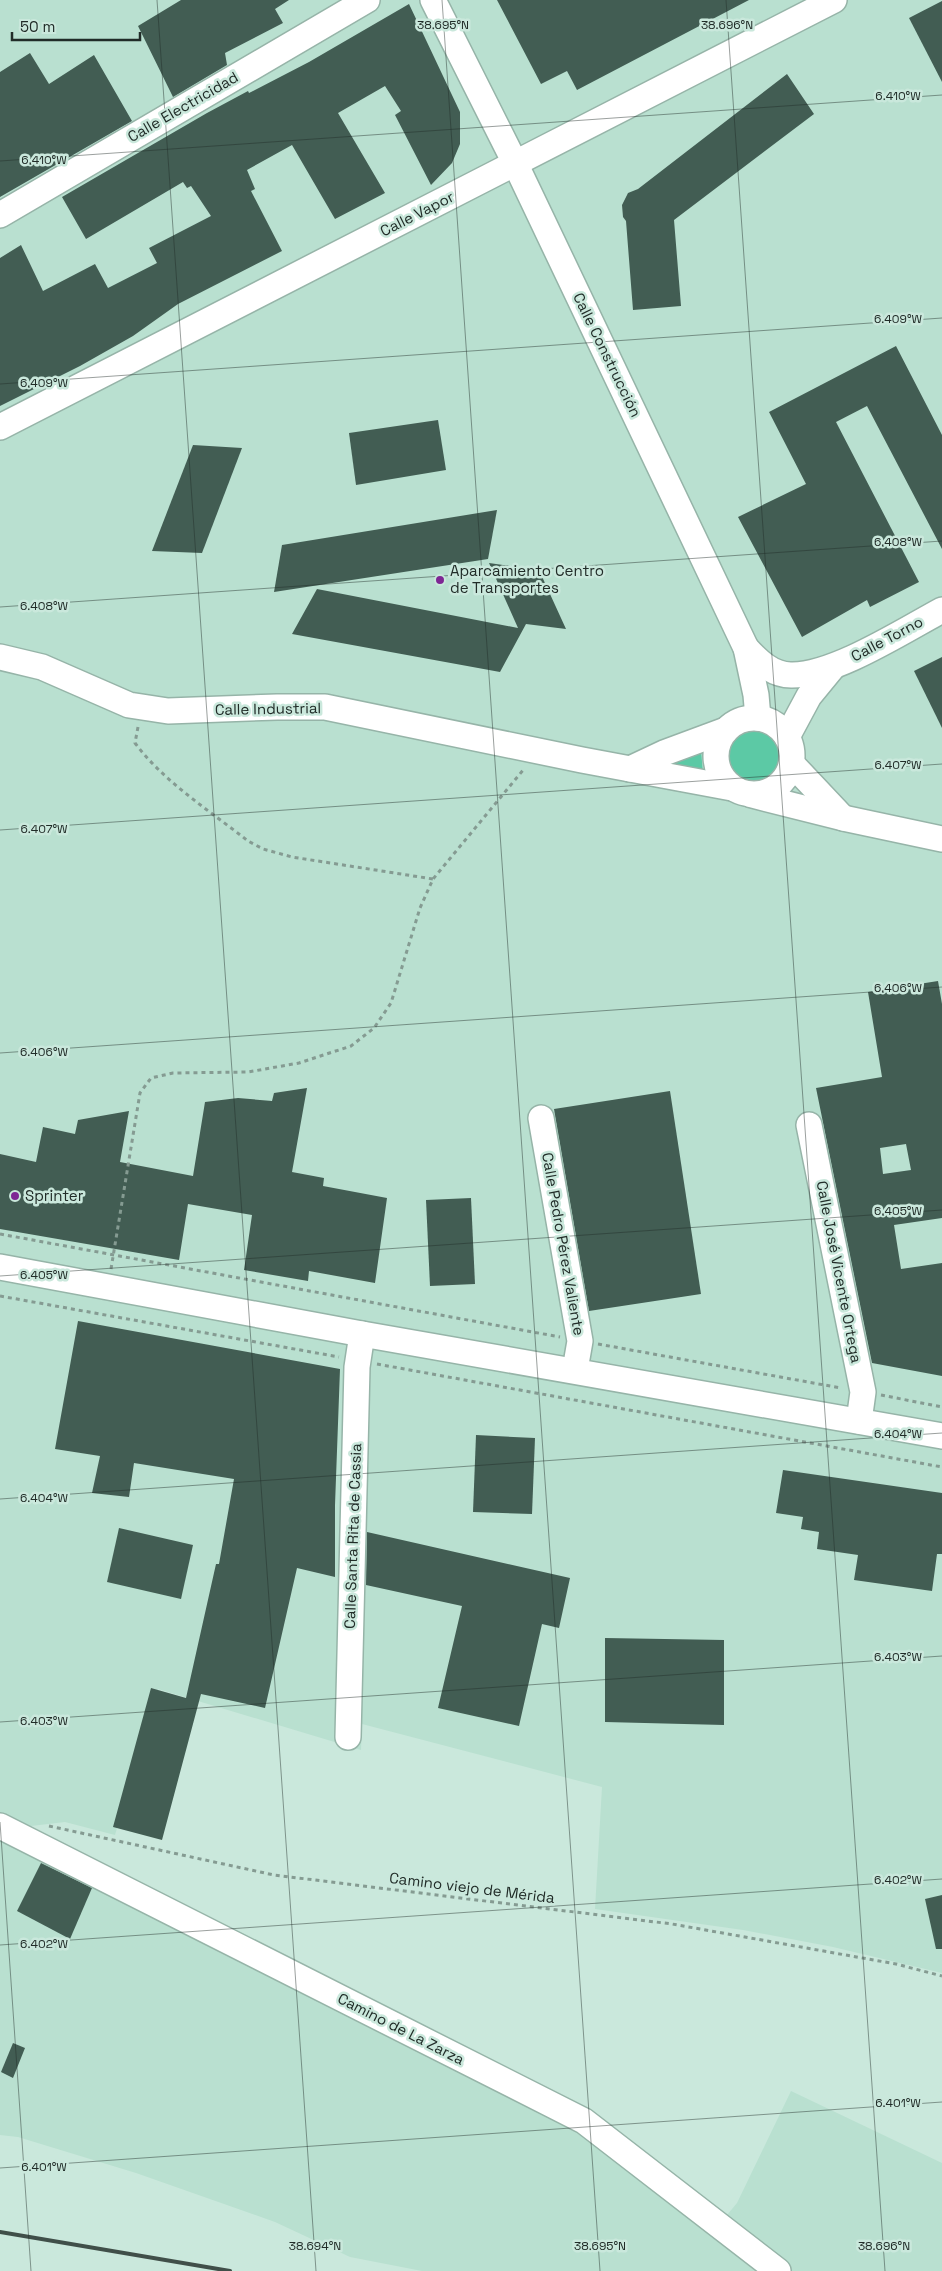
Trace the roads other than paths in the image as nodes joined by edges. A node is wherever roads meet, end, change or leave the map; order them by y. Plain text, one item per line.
1 (367, 0) edge
2 (433, 0) edge
3 (834, 0) edge
4 (514, 163) junction
5 (0, 215) edge
6 (0, 427) edge
7 (942, 610) edge
8 (746, 648) junction
9 (0, 657) edge
10 (832, 668) junction
11 (758, 718) junction
12 (726, 730) junction
13 (788, 737) junction
14 (792, 764) junction
15 (630, 769) junction
16 (741, 791) junction
17 (843, 818) junction
18 (942, 839) edge
19 (541, 1118) dead end
20 (809, 1125) dead end
21 (0, 1267) edge
22 (362, 1334) junction
23 (575, 1370) junction
24 (859, 1421) junction
25 (942, 1436) edge
26 (348, 1737) dead end
27 (0, 1826) edge
28 (778, 2271) edge

1 - 5 street, Calle Electricidad
2 - 4 street, Calle Construcción
3 - 4 street, Calle Vapor
4 - 6 street, Calle Vapor
4 - 8 street, Calle Construcción
7 - 10 street, Calle Torno
8 - 10 street, Calle Torno
8 - 11 street, Calle Construcción
9 - 15 street, Calle Industrial
10 - 13 street, Calle Torno
11 - 12 street
11 - 13 street
12 - 15 street
12 - 16 street
13 - 14 street
14 - 16 street
14 - 17 street
15 - 16 street, Calle Industrial
16 - 17 street, Calle Industrial
17 - 18 street, Calle Industrial
19 - 23 street, Calle Pedro Pérez Valiente
20 - 24 street, Calle José Vicente Ortega
21 - 22 street
22 - 23 street
22 - 26 street, Calle Santa Rita de Cassia
23 - 24 street
24 - 25 street
27 - 28 street, Camino de La Zarza

